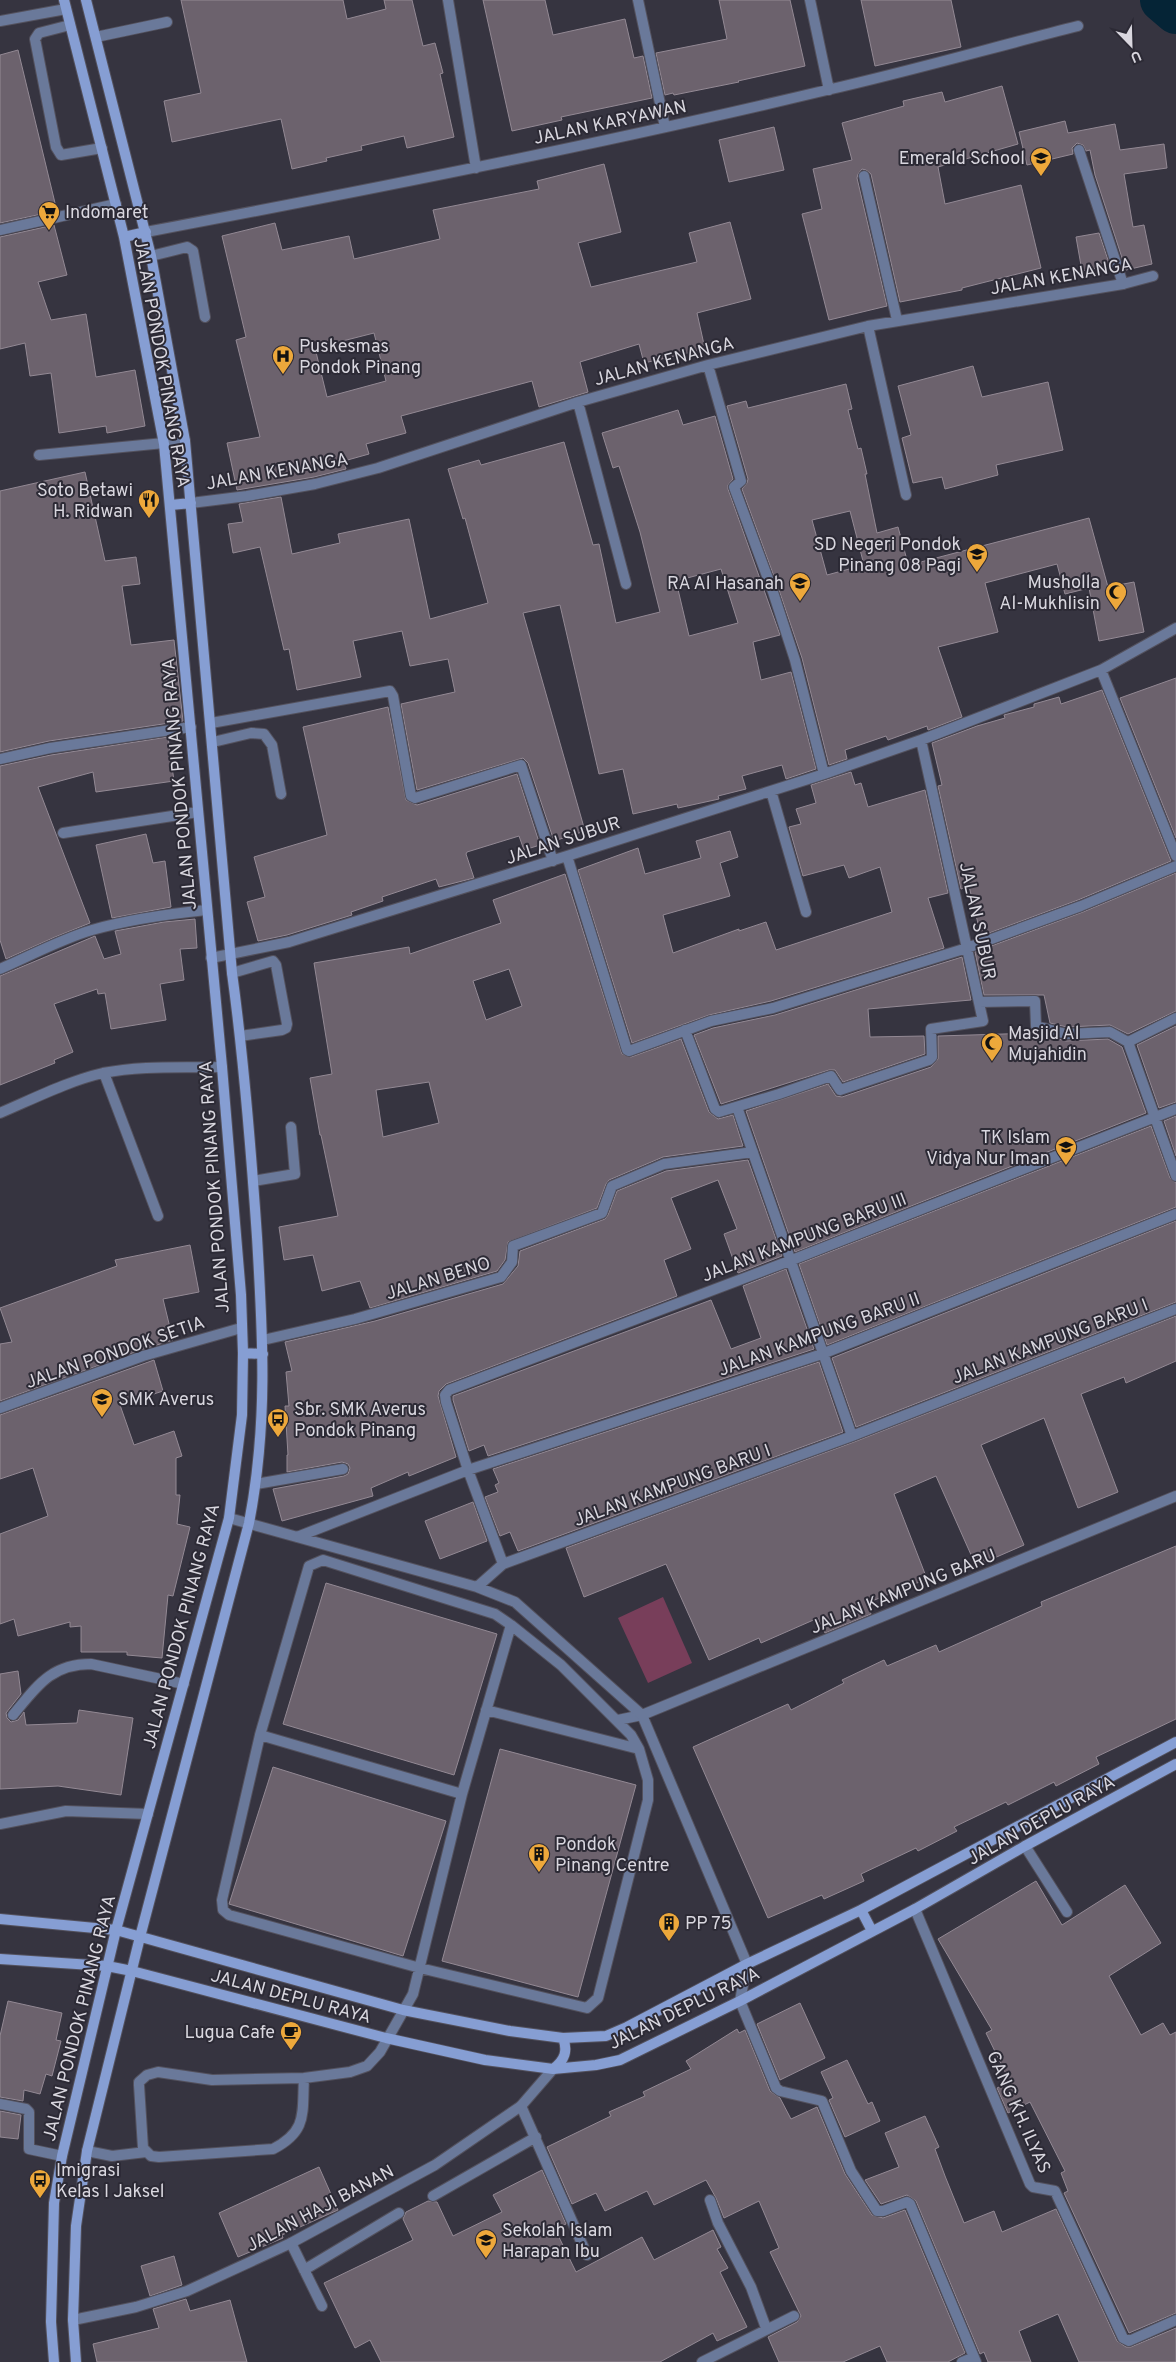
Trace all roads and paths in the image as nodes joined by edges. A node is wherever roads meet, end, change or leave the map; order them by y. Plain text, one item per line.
1 (86, 0) edge
2 (448, 0) edge
3 (638, 0) edge
4 (810, 0) edge
5 (65, 4) edge
6 (0, 21) edge
7 (166, 22) dead end
8 (70, 25) junction
9 (1078, 26) dead end
10 (96, 37) junction
11 (829, 90) junction
12 (665, 127) junction
13 (102, 148) junction
14 (1079, 150) dead end
15 (476, 168) junction
16 (864, 176) dead end
17 (116, 204) junction
18 (0, 230) edge
19 (146, 232) junction
20 (124, 237) junction
21 (151, 256) junction
22 (1153, 276) dead end
23 (1123, 284) junction
24 (205, 317) dead end
25 (897, 320) junction
26 (868, 326) junction
27 (708, 365) junction
28 (578, 402) junction
29 (185, 440) junction
30 (164, 444) junction
31 (39, 455) dead end
32 (906, 496) dead end
33 (191, 503) junction
34 (171, 505) junction
35 (626, 584) dead end
36 (1176, 628) edge
37 (1101, 670) junction
38 (211, 724) junction
39 (191, 727) junction
40 (921, 740) junction
41 (213, 742) junction
42 (0, 759) edge
43 (824, 774) junction
44 (771, 791) junction
45 (281, 794) dead end
46 (198, 812) junction
47 (63, 833) dead end
48 (567, 856) junction
49 (1176, 856) edge
50 (553, 861) junction
51 (1176, 866) edge
52 (206, 910) junction
53 (806, 912) dead end
54 (967, 948) junction
55 (231, 955) junction
56 (211, 958) junction
57 (0, 969) edge
58 (232, 973) junction
59 (979, 1002) junction
60 (1176, 1018) edge
61 (685, 1030) junction
62 (240, 1036) junction
63 (1128, 1042) junction
64 (222, 1067) junction
65 (104, 1073) junction
66 (738, 1107) junction
67 (1176, 1109) edge
68 (0, 1113) edge
69 (1156, 1117) junction
70 (291, 1128) dead end
71 (753, 1152) junction
72 (1176, 1176) edge
73 (253, 1181) junction
74 (1176, 1214) edge
75 (158, 1216) dead end
76 (792, 1260) junction
77 (1176, 1309) edge
78 (241, 1328) junction
79 (263, 1340) junction
80 (243, 1353) junction
81 (263, 1354) junction
82 (822, 1354) junction
83 (0, 1408) edge
84 (852, 1436) junction
85 (343, 1469) dead end
86 (468, 1470) junction
87 (256, 1484) junction
88 (1176, 1496) edge
89 (229, 1518) junction
90 (249, 1523) junction
91 (297, 1537) junction
92 (503, 1564) junction
93 (477, 1587) junction
94 (510, 1626) junction
95 (184, 1684) junction
96 (486, 1710) junction
97 (13, 1715) dead end
98 (642, 1715) junction
99 (618, 1720) junction
100 (260, 1735) junction
101 (1176, 1742) edge
102 (638, 1749) junction
103 (1176, 1764) edge
104 (462, 1794) junction
105 (148, 1814) junction
106 (0, 1824) edge
107 (1025, 1846) junction
108 (915, 1909) junction
109 (861, 1910) junction
110 (1066, 1912) dead end
111 (0, 1919) edge
112 (116, 1930) junction
113 (872, 1931) junction
114 (140, 1937) junction
115 (0, 1959) edge
116 (747, 1964) junction
117 (107, 1966) junction
118 (420, 1968) junction
119 (132, 1971) junction
120 (740, 2001) junction
121 (403, 2010) junction
122 (386, 2038) junction
123 (563, 2038) junction
124 (553, 2069) junction
125 (304, 2078) junction
126 (0, 2104) edge
127 (521, 2106) junction
128 (536, 2138) junction
129 (87, 2151) junction
130 (146, 2152) junction
131 (62, 2156) junction
132 (433, 2196) dead end
133 (710, 2200) dead end
134 (399, 2213) dead end
135 (291, 2243) junction
136 (587, 2255) dead end
137 (304, 2270) junction
138 (322, 2306) dead end
139 (794, 2316) dead end
140 (73, 2320) junction
141 (1176, 2320) edge
142 (766, 2328) junction
143 (975, 2359) edge
144 (54, 2362) edge
145 (76, 2362) edge
146 (702, 2362) edge
147 (962, 2362) edge

1 - 10 main road, JALAN PONDOK PINANG RAYA
2 - 15 street
3 - 12 street
4 - 11 street
5 - 6 street
5 - 8 main road, JALAN PONDOK PINANG RAYA
7 - 10 street
8 - 13 main road, JALAN PONDOK PINANG RAYA
8 - 13 street
9 - 11 street, JALAN KARYAWAN
10 - 19 main road, JALAN PONDOK PINANG RAYA
11 - 12 street, JALAN KARYAWAN
12 - 15 street, JALAN KARYAWAN
13 - 17 main road, JALAN PONDOK PINANG RAYA
14 - 23 street
15 - 19 street, JALAN KARYAWAN
16 - 25 street
17 - 18 street
17 - 20 main road, JALAN PONDOK PINANG RAYA
19 - 20 main road
19 - 21 main road, JALAN PONDOK PINANG RAYA
20 - 30 main road, JALAN PONDOK PINANG RAYA
21 - 24 street
21 - 29 main road, JALAN PONDOK PINANG RAYA
22 - 23 street, JALAN KENANGA
23 - 25 street, JALAN KENANGA
25 - 26 street, JALAN KENANGA
26 - 27 street, JALAN KENANGA
26 - 32 street
27 - 28 street, JALAN KENANGA
27 - 43 street
28 - 33 street, JALAN KENANGA
28 - 35 street
29 - 30 street
29 - 33 main road, JALAN PONDOK PINANG RAYA
30 - 31 street
30 - 34 main road, JALAN PONDOK PINANG RAYA
33 - 34 main road
33 - 38 main road, JALAN PONDOK PINANG RAYA
34 - 39 main road, JALAN PONDOK PINANG RAYA
36 - 37 street, JALAN SUBUR
37 - 40 street, JALAN SUBUR
37 - 49 street
38 - 41 main road, JALAN PONDOK PINANG RAYA
38 - 50 street
39 - 42 street
39 - 46 main road, JALAN PONDOK PINANG RAYA
40 - 43 street, JALAN SUBUR
40 - 54 street, JALAN SUBUR
41 - 45 street
41 - 55 main road, JALAN PONDOK PINANG RAYA
43 - 44 street, JALAN SUBUR
44 - 48 street, JALAN SUBUR
44 - 53 street
46 - 47 street
46 - 52 main road, JALAN PONDOK PINANG RAYA
48 - 50 street, JALAN SUBUR
48 - 61 street
50 - 55 street, JALAN SUBUR
51 - 54 street
52 - 56 main road, JALAN PONDOK PINANG RAYA
52 - 57 street
54 - 59 street, JALAN SUBUR
54 - 61 street
55 - 56 street, JALAN SUBUR
55 - 58 main road, JALAN PONDOK PINANG RAYA
56 - 64 main road, JALAN PONDOK PINANG RAYA
58 - 62 main road, JALAN PONDOK PINANG RAYA
58 - 62 street
59 - 63 street
59 - 66 street, JALAN SUBUR
60 - 63 street
61 - 66 street
62 - 73 main road, JALAN PONDOK PINANG RAYA
63 - 69 street
64 - 65 street
64 - 78 main road, JALAN PONDOK PINANG RAYA
65 - 68 street
65 - 75 street
66 - 71 street
67 - 69 street, JALAN KAMPUNG BARU III
69 - 72 street
69 - 76 street, JALAN KAMPUNG BARU III
70 - 73 street
71 - 76 street
71 - 79 street, JALAN BENO
73 - 79 main road, JALAN PONDOK PINANG RAYA
74 - 82 street, JALAN KAMPUNG BARU II
76 - 82 street
76 - 86 street, JALAN KAMPUNG BARU III
77 - 84 street, JALAN KAMPUNG BARU I
78 - 80 main road, JALAN PONDOK PINANG RAYA
78 - 83 street, JALAN PONDOK SETIA
79 - 81 main road, JALAN PONDOK PINANG RAYA
80 - 81 main road
80 - 89 main road, JALAN PONDOK PINANG RAYA
81 - 87 main road, JALAN PONDOK PINANG RAYA
82 - 84 street
82 - 86 street, JALAN KAMPUNG BARU II
84 - 92 street, JALAN KAMPUNG BARU I
85 - 87 street
86 - 91 street
86 - 92 street
87 - 90 main road, JALAN PONDOK PINANG RAYA
88 - 98 street, JALAN KAMPUNG BARU
89 - 90 street
89 - 95 main road, JALAN PONDOK PINANG RAYA
90 - 91 street
90 - 114 main road, JALAN PONDOK PINANG RAYA
91 - 93 street
92 - 93 street
93 - 98 street
94 - 96 street
94 - 99 street
94 - 100 street
95 - 97 street
95 - 105 main road, JALAN PONDOK PINANG RAYA
96 - 102 street
96 - 104 street
98 - 99 street, JALAN KAMPUNG BARU
98 - 116 street
99 - 102 street
100 - 104 street
100 - 118 street
101 - 109 main road, JALAN DEPLU RAYA
102 - 118 street
103 - 107 main road, JALAN DEPLU RAYA
104 - 118 street
105 - 106 street
105 - 112 main road, JALAN PONDOK PINANG RAYA
107 - 108 main road, JALAN DEPLU RAYA
107 - 110 street
108 - 113 main road, JALAN DEPLU RAYA
108 - 141 street, GANG KH. ILYAS
109 - 113 main road
109 - 116 main road, JALAN DEPLU RAYA
111 - 112 main road, JALAN DEPLU RAYA
112 - 114 main road, JALAN DEPLU RAYA
112 - 117 main road, JALAN PONDOK PINANG RAYA
113 - 120 main road, JALAN DEPLU RAYA
114 - 119 main road, JALAN PONDOK PINANG RAYA
114 - 121 main road, JALAN DEPLU RAYA
115 - 117 main road, JALAN DEPLU RAYA
116 - 120 street
116 - 123 main road, JALAN DEPLU RAYA
117 - 119 main road, JALAN DEPLU RAYA
117 - 131 main road, JALAN PONDOK PINANG RAYA
118 - 121 street
119 - 122 main road, JALAN DEPLU RAYA
119 - 129 main road, JALAN PONDOK PINANG RAYA
120 - 124 main road, JALAN DEPLU RAYA
120 - 143 street
121 - 122 street
121 - 123 main road, JALAN DEPLU RAYA
122 - 124 main road, JALAN DEPLU RAYA
122 - 125 street
123 - 124 main road
124 - 127 street, JALAN HAJI BANAN
125 - 130 street
125 - 130 street
126 - 131 street
127 - 128 street
127 - 135 street, JALAN HAJI BANAN
128 - 132 street
128 - 136 street
129 - 130 street
129 - 140 main road, JALAN PONDOK PINANG RAYA
131 - 144 main road, JALAN PONDOK PINANG RAYA
133 - 142 street
134 - 137 street
135 - 137 street
135 - 140 street, JALAN HAJI BANAN
137 - 138 street
139 - 142 street
140 - 145 main road, JALAN PONDOK PINANG RAYA
142 - 146 street
143 - 147 street

